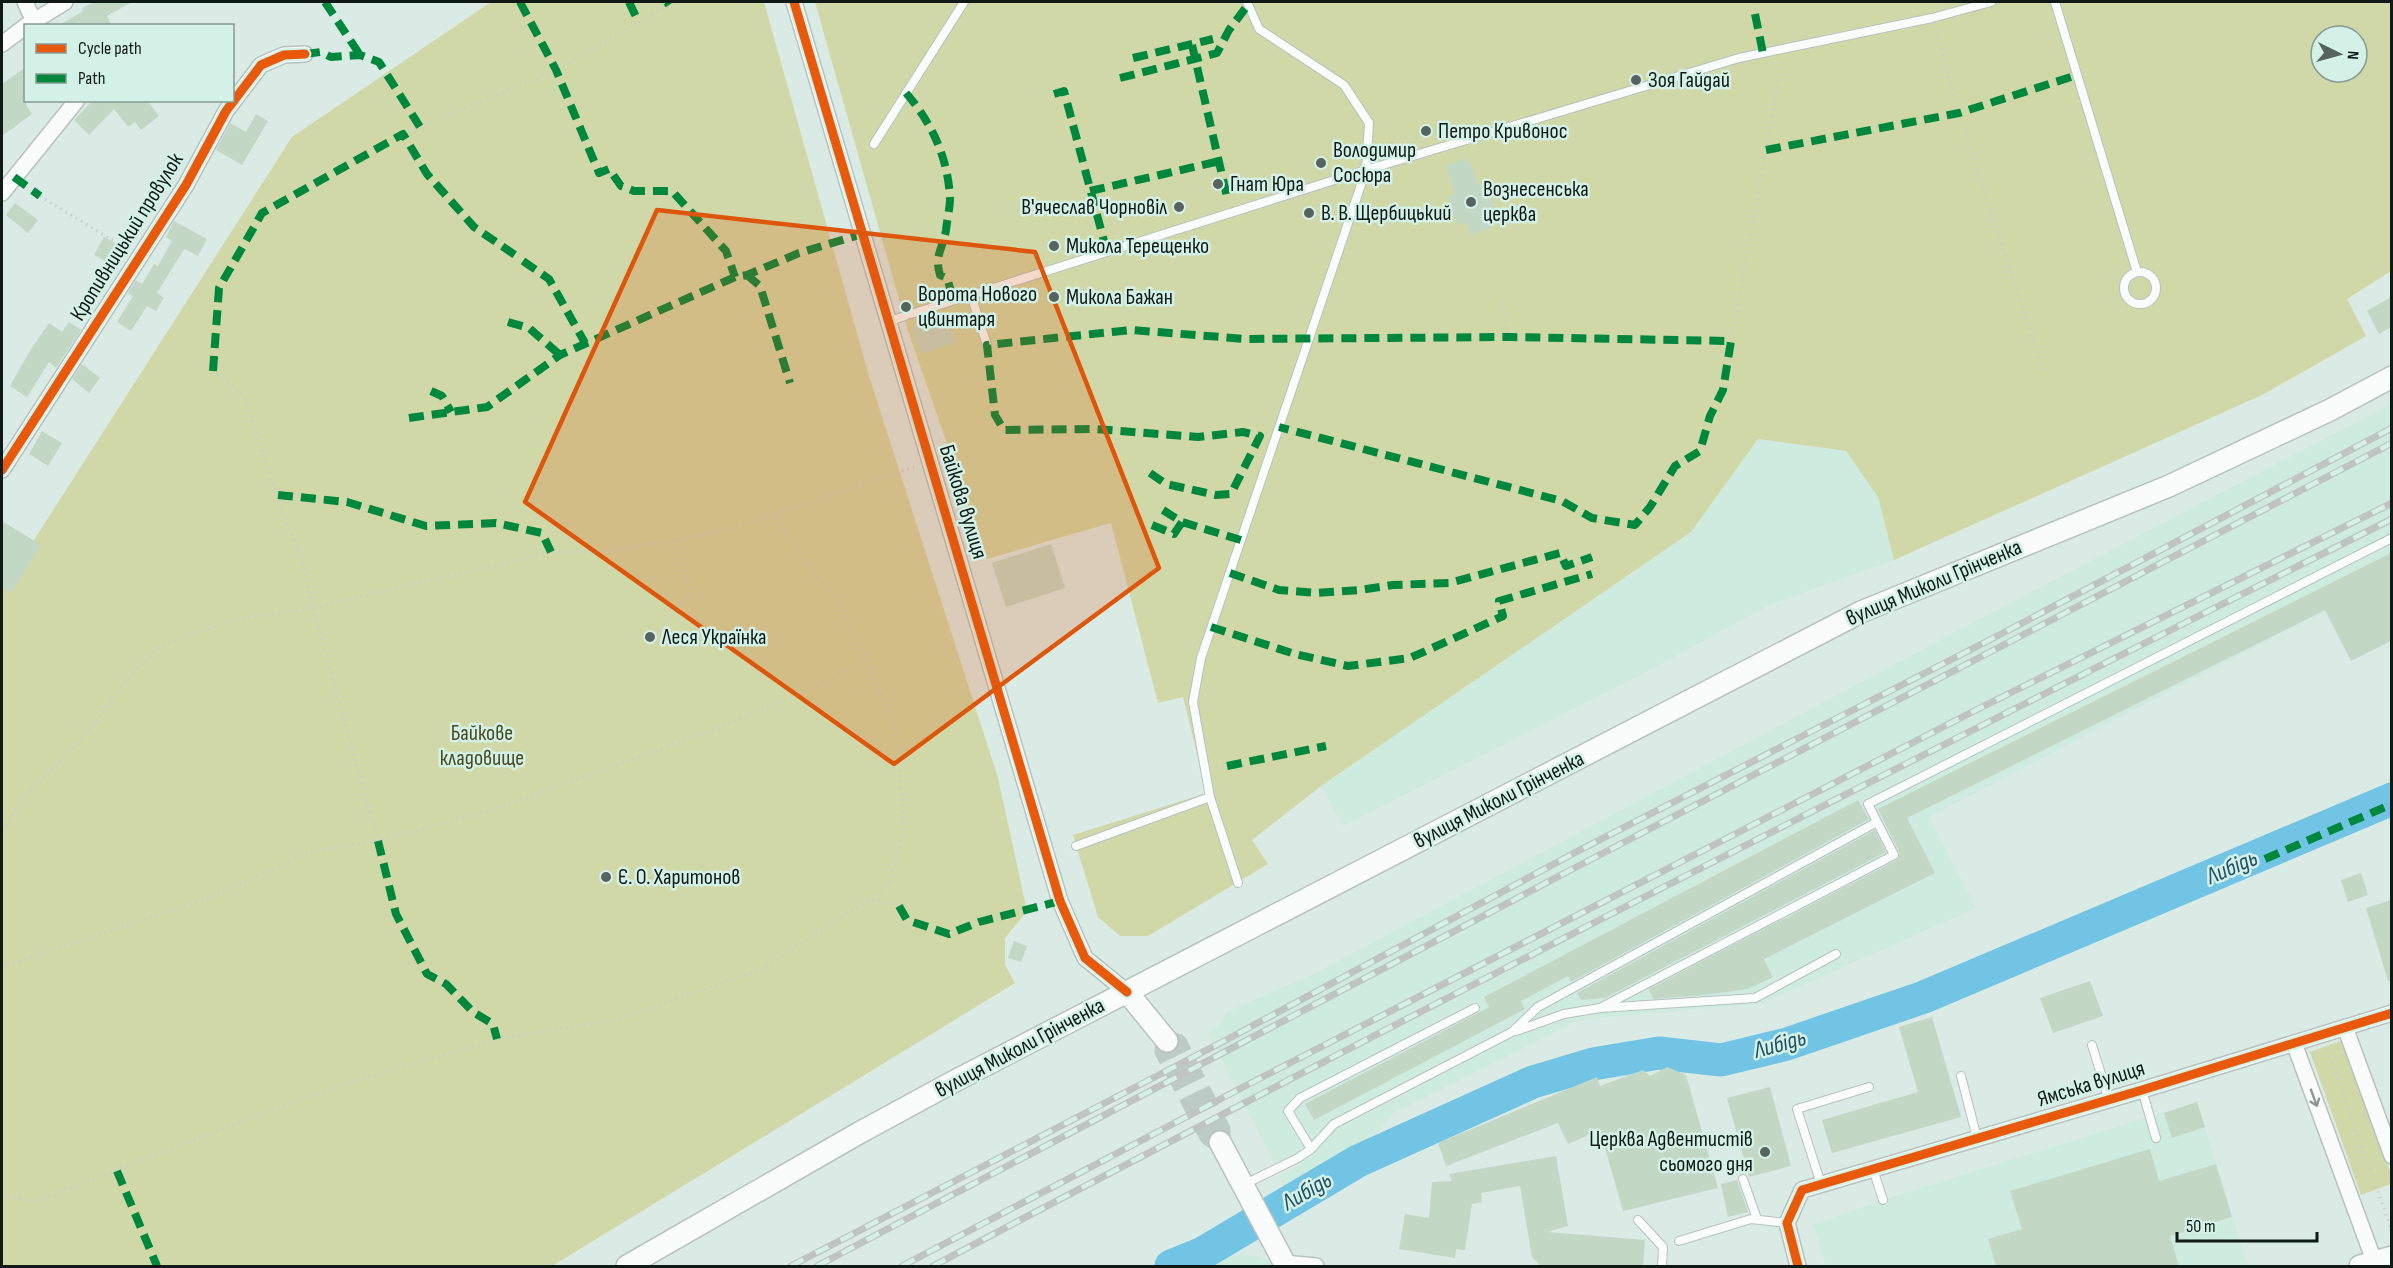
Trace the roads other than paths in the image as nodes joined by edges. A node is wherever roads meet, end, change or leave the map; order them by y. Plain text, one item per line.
1 (25, 2) edge
2 (65, 2) edge
3 (794, 2) edge
4 (964, 2) edge
5 (1247, 2) edge
6 (1991, 2) edge
7 (2055, 2) edge
8 (30, 24) edge
9 (24, 28) edge
10 (2, 44) edge
11 (305, 54) dead end
12 (234, 100) edge
13 (75, 102) edge
14 (233, 102) edge
15 (874, 144) dead end
16 (1366, 170) junction
17 (2, 193) edge
18 (2137, 272) junction
19 (971, 295) junction
20 (887, 322) junction
21 (987, 345) dead end
22 (2391, 376) edge
23 (2, 470) edge
24 (2391, 538) edge
25 (1210, 797) junction
26 (1877, 822) junction
27 (1076, 846) dead end
28 (1238, 883) dead end
29 (1836, 954) dead end
30 (1127, 992) junction
31 (1475, 1008) dead end
32 (1600, 1008) junction
33 (2391, 1013) edge
34 (2345, 1027) junction
35 (1512, 1032) junction
36 (1167, 1041) tunnel mouth
37 (2294, 1043) junction
38 (2092, 1045) dead end
39 (1961, 1077) dead end
40 (1869, 1087) dead end
41 (2142, 1090) junction
42 (2109, 1100) junction
43 (1977, 1138) junction
44 (2156, 1138) dead end
45 (1220, 1142) dead end
46 (1311, 1149) junction
47 (2391, 1156) edge
48 (1873, 1169) junction
49 (1743, 1179) dead end
50 (1821, 1184) junction
51 (1244, 1186) junction
52 (1883, 1200) dead end
53 (1757, 1219) junction
54 (1638, 1220) dead end
55 (1787, 1223) junction
56 (1678, 1241) dead end
57 (2376, 1263) edge
58 (1285, 1265) edge
59 (627, 1266) edge
60 (1316, 1266) edge
61 (1662, 1266) edge
62 (1798, 1266) edge

1 - 8 street
2 - 8 street
3 - 20 street, Байкова вулиця
4 - 15 lane
5 - 16 lane
6 - 16 lane
7 - 18 lane
9 - 10 street
11 - 12 street, Кропивницький провулок
13 - 17 street
14 - 23 street, Кропивницький провулок
16 - 19 lane
16 - 25 lane
18 - 18 lane
19 - 20 lane
19 - 21 lane
20 - 30 street, Байкова вулиця
22 - 30 main road, вулиця Миколи Грінченка
24 - 26 lane
25 - 27 lane
25 - 28 lane
26 - 32 lane
26 - 35 lane
29 - 32 lane
30 - 36 main road, Байкова вулиця
30 - 59 main road, вулиця Миколи Грінченка
31 - 46 lane
32 - 35 lane
33 - 34 street, Ямська вулиця
34 - 37 street, Ямська вулиця
34 - 47 street
35 - 46 lane
37 - 41 street, Ямська вулиця
37 -> 57 street
38 - 42 lane
39 - 43 lane
40 - 50 lane
41 - 42 street, Ямська вулиця
41 - 44 lane
42 - 43 street, Ямська вулиця
43 - 48 street, Ямська вулиця
45 - 51 main road
46 - 51 lane
48 - 50 street, Ямська вулиця
48 - 52 lane
49 - 53 lane
50 - 55 street, Ямська вулиця
51 - 58 main road
53 - 55 lane
53 - 56 lane
54 - 61 lane
55 - 62 street
58 - 60 street

